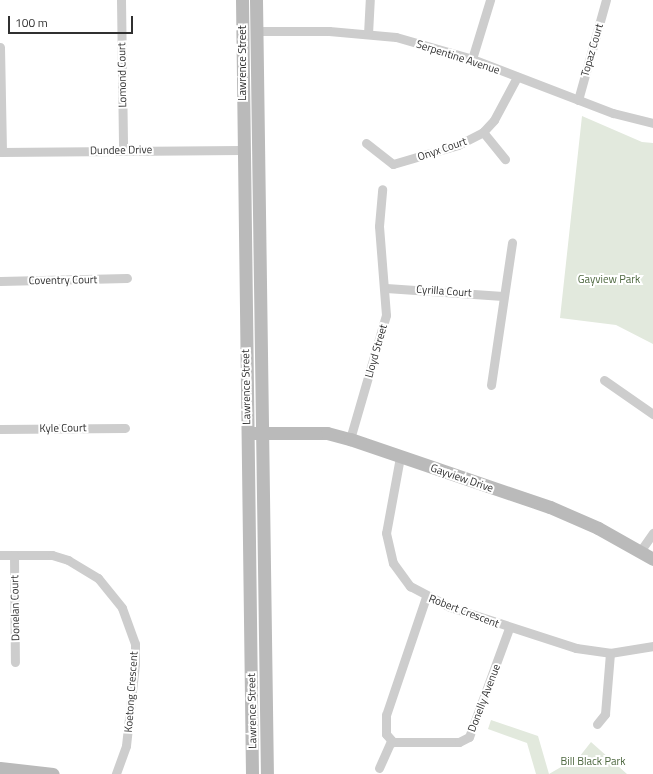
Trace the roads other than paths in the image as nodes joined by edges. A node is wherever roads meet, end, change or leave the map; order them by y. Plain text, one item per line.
1 (121, 0) edge
2 (242, 0) edge
3 (256, 0) edge
4 (370, 0) edge
5 (490, 0) edge
6 (606, 0) edge
7 (242, 31) junction
8 (256, 31) junction
9 (368, 34) junction
10 (0, 48) edge
11 (472, 59) junction
12 (517, 77) junction
13 (578, 100) junction
14 (653, 123) edge
15 (483, 132) junction
16 (366, 143) dead end
17 (123, 150) junction
18 (241, 150) junction
19 (257, 150) junction
20 (1, 152) edge
21 (505, 159) dead end
22 (382, 189) dead end
23 (512, 243) dead end
24 (127, 278) dead end
25 (0, 281) edge
26 (386, 288) junction
27 (503, 296) junction
28 (604, 380) dead end
29 (491, 385) dead end
30 (653, 414) edge
31 (125, 428) dead end
32 (0, 429) edge
33 (261, 432) junction
34 (247, 433) junction
35 (350, 439) junction
36 (400, 457) junction
37 (653, 533) edge
38 (641, 550) junction
39 (0, 555) edge
40 (14, 555) junction
41 (653, 559) edge
42 (426, 597) junction
43 (509, 628) junction
44 (653, 646) edge
45 (610, 652) junction
46 (16, 662) dead end
47 (597, 724) dead end
48 (391, 741) junction
49 (0, 768) edge
50 (379, 768) dead end
51 (53, 774) edge
52 (116, 774) edge
53 (252, 774) edge
54 (266, 774) edge

1 - 17 street, Lomond Court
2 - 7 main road, Lawrence Street
3 - 8 main road, Lawrence Street
4 - 9 street
5 - 11 street
6 - 13 street, Topaz Court
7 - 8 main road
7 - 18 main road, Lawrence Street
8 - 9 street, Serpentine Avenue
8 - 19 main road, Lawrence Street
9 - 11 street, Serpentine Avenue
10 - 20 street
11 - 12 street, Serpentine Avenue
12 - 13 street, Serpentine Avenue
12 - 15 street, Onyx Court
13 - 14 street, Serpentine Avenue
15 - 16 street, Onyx Court
15 - 21 street
17 - 18 street, Dundee Drive
17 - 20 street, Dundee Drive
18 - 19 main road
18 - 34 main road, Lawrence Street
19 - 33 main road, Lawrence Street
22 - 26 street, Lloyd Street
23 - 27 street
24 - 25 street, Coventry Court
26 - 27 street, Cyrilla Court
26 - 35 street, Lloyd Street
27 - 29 street
28 - 30 street
31 - 32 street, Kyle Court
33 - 34 main road, Gayview Drive
33 - 35 main road, Gayview Drive
33 - 54 main road, Lawrence Street
34 - 53 main road, Lawrence Street
35 - 36 main road, Gayview Drive
36 - 38 main road, Gayview Drive
36 - 42 street, Robert Crescent
37 - 38 street
38 - 41 main road, Gayview Drive
39 - 40 street, Koetong Crescent
40 - 46 street, Donelan Court
40 - 52 street, Koetong Crescent
42 - 43 street, Robert Crescent
42 - 48 street
43 - 45 street, Robert Crescent
43 - 48 street, Donelly Avenue
44 - 45 street, Robert Crescent
45 - 47 street
48 - 50 street
49 - 51 main road

